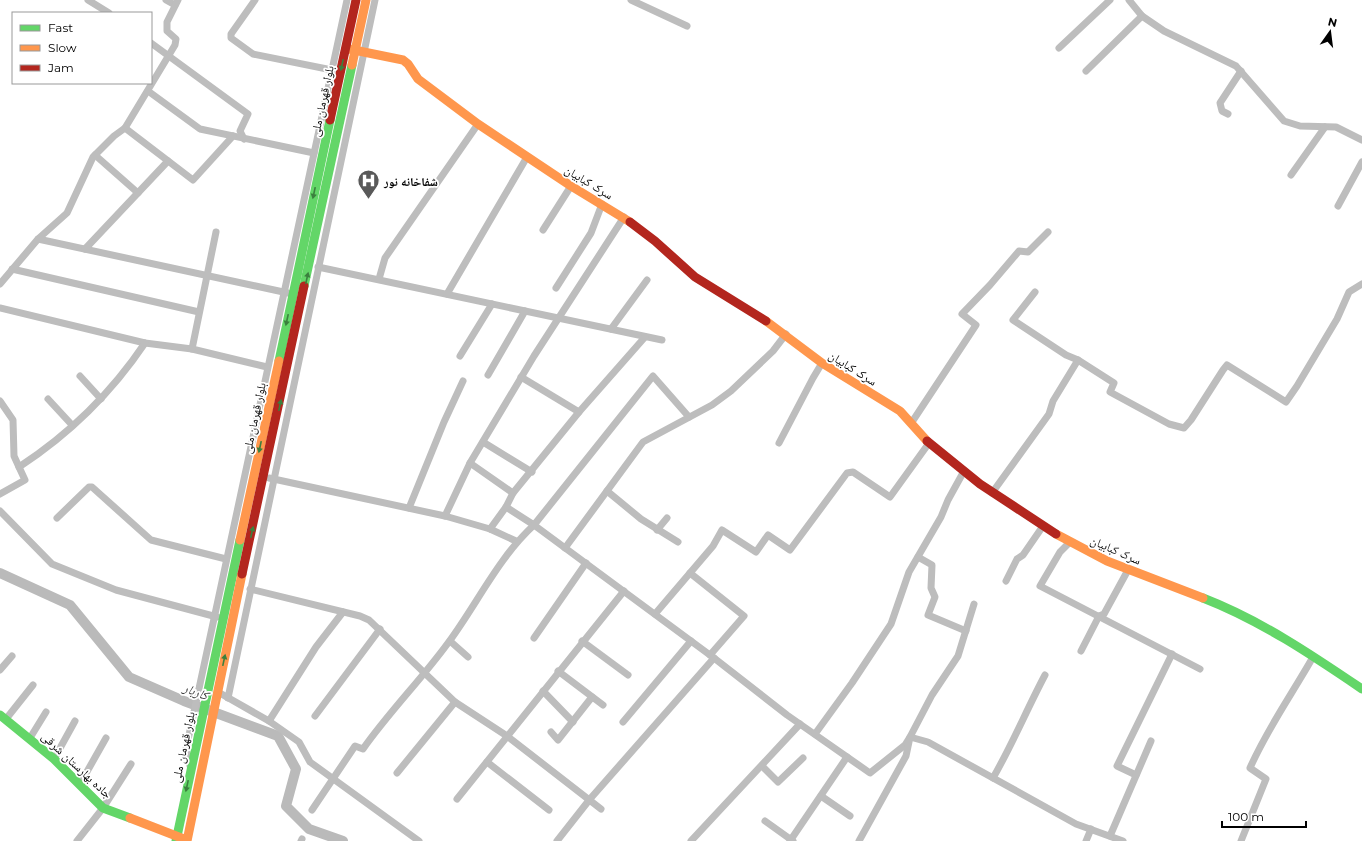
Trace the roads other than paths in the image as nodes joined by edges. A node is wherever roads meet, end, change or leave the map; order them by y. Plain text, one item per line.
1 (166, 0) edge
2 (255, 0) edge
3 (347, 0) edge
4 (356, 0) edge
5 (366, 0) edge
6 (375, 0) edge
7 (631, 0) edge
8 (1110, 0) edge
9 (1129, 0) edge
10 (93, 1) edge
11 (176, 3) edge
12 (108, 12) edge
13 (1142, 16) junction
14 (687, 26) dead end
15 (152, 44) edge
16 (345, 48) junction
17 (1059, 48) dead end
18 (359, 52) junction
19 (168, 56) junction
20 (332, 70) junction
21 (1086, 71) dead end
22 (1242, 71) junction
23 (148, 91) junction
24 (1228, 114) dead end
25 (478, 124) junction
26 (1325, 127) junction
27 (125, 128) junction
28 (232, 136) junction
29 (244, 139) junction
30 (1362, 140) edge
31 (314, 153) junction
32 (95, 155) junction
33 (527, 157) junction
34 (168, 161) junction
35 (1362, 162) edge
36 (1291, 175) dead end
37 (571, 186) junction
38 (138, 193) junction
39 (602, 204) junction
40 (1338, 206) dead end
41 (624, 217) junction
42 (543, 230) dead end
43 (216, 232) dead end
44 (1048, 232) dead end
45 (38, 239) junction
46 (85, 249) junction
47 (318, 267) junction
48 (12, 269) junction
49 (208, 276) junction
50 (379, 279) junction
51 (646, 280) dead end
52 (0, 284) edge
53 (1362, 284) edge
54 (556, 288) dead end
55 (1035, 292) dead end
56 (288, 293) junction
57 (447, 294) junction
58 (307, 297) junction
59 (492, 304) junction
60 (0, 308) edge
61 (525, 311) junction
62 (199, 312) junction
63 (559, 319) junction
64 (611, 329) junction
65 (786, 334) junction
66 (645, 337) junction
67 (662, 340) dead end
68 (145, 343) junction
69 (192, 349) junction
70 (460, 356) dead end
71 (1078, 360) junction
72 (822, 363) junction
73 (267, 367) junction
74 (488, 375) dead end
75 (80, 376) dead end
76 (521, 377) junction
77 (463, 381) dead end
78 (101, 399) junction
79 (48, 400) dead end
80 (0, 401) edge
81 (579, 412) junction
82 (689, 417) junction
83 (912, 422) junction
84 (72, 425) junction
85 (484, 442) junction
86 (779, 443) dead end
87 (929, 443) junction
88 (470, 463) junction
89 (19, 468) junction
90 (964, 471) junction
91 (532, 472) junction
92 (254, 474) junction
93 (269, 478) junction
94 (607, 492) junction
95 (992, 493) junction
96 (0, 494) edge
97 (513, 494) junction
98 (506, 507) junction
99 (409, 508) junction
100 (0, 511) edge
101 (445, 516) junction
102 (57, 518) dead end
103 (667, 518) dead end
104 (534, 525) junction
105 (1043, 526) junction
106 (490, 529) junction
107 (657, 530) junction
108 (516, 541) junction
109 (678, 542) dead end
110 (1070, 542) junction
111 (565, 548) junction
112 (918, 557) junction
113 (226, 559) junction
114 (586, 563) junction
115 (1128, 570) junction
116 (690, 573) junction
117 (1006, 581) dead end
118 (250, 589) junction
119 (624, 591) junction
120 (974, 604) dead end
121 (343, 612) junction
122 (655, 614) junction
123 (1099, 616) junction
124 (218, 618) junction
125 (380, 629) junction
126 (966, 631) junction
127 (534, 638) dead end
128 (450, 641) junction
129 (582, 641) junction
130 (691, 641) junction
131 (1081, 651) dead end
132 (1172, 654) junction
133 (12, 656) dead end
134 (468, 657) dead end
135 (712, 657) junction
136 (1313, 657) junction
137 (1200, 669) dead end
138 (0, 670) edge
139 (558, 671) junction
140 (426, 673) junction
141 (628, 675) dead end
142 (1044, 675) dead end
143 (33, 685) dead end
144 (1362, 689) edge
145 (543, 691) junction
146 (217, 695) junction
147 (592, 697) junction
148 (228, 698) junction
149 (455, 702) junction
150 (603, 705) dead end
151 (46, 712) dead end
152 (315, 716) dead end
153 (3, 717) edge
154 (197, 719) junction
155 (75, 721) dead end
156 (269, 721) junction
157 (573, 722) junction
158 (623, 722) dead end
159 (800, 724) junction
160 (551, 732) dead end
161 (815, 734) junction
162 (507, 736) junction
163 (910, 736) junction
164 (30, 738) junction
165 (106, 738) dead end
166 (1151, 741) dead end
167 (847, 757) junction
168 (803, 758) dead end
169 (54, 759) junction
170 (487, 762) junction
171 (131, 764) dead end
172 (762, 766) junction
173 (397, 773) dead end
174 (1136, 775) junction
175 (993, 778) junction
176 (333, 779) junction
177 (80, 784) junction
178 (821, 796) junction
179 (457, 799) dead end
180 (590, 799) junction
181 (103, 808) junction
182 (601, 808) dead end
183 (312, 810) dead end
184 (549, 810) dead end
185 (850, 816) dead end
186 (765, 821) dead end
187 (1091, 829) junction
188 (1110, 836) junction
189 (176, 839) edge
190 (791, 840) edge
191 (77, 841) edge
192 (188, 841) edge
193 (418, 841) edge
194 (557, 841) edge
195 (691, 841) edge
196 (859, 841) edge
197 (1086, 841) edge
198 (1123, 841) edge
199 (1241, 841) edge

1 - 11 street
2 - 20 street
3 - 20 street
4 - 16 main road, بلوار قهرمان ملی
5 - 18 main road, بلوار قهرمان ملی
6 - 18 street
7 - 14 street
8 - 17 street
9 - 13 street
10 - 12 street
11 - 19 street
13 - 21 street
13 - 22 street
15 - 19 street
16 - 18 main road, سرک کبابیان
16 -> 56 main road, بلوار قهرمان ملی
18 - 25 main road, سرک کبابیان
18 - 47 street
58 -> 18 main road, بلوار قهرمان ملی
19 - 23 street
19 - 29 street
20 - 31 street
22 - 24 street
22 - 26 street
23 - 27 street
23 - 28 street
25 - 33 main road, سرک کبابیان
25 - 50 street
26 - 30 street
26 - 36 street
27 - 32 street
27 - 34 street
28 - 29 street
28 - 34 street
29 - 31 street
31 - 56 street
32 - 38 street
32 - 45 street
33 - 37 main road, سرک کبابیان
33 - 57 street
34 - 38 street
35 - 40 street
37 - 39 main road, سرک کبابیان
37 - 42 street
38 - 46 street
39 - 41 main road, سرک کبابیان
39 - 54 street
41 - 63 street
41 - 65 main road, سرک کبابیان
43 - 49 street
44 - 83 street
45 - 46 street
45 - 48 street
46 - 49 street
47 - 50 street
47 - 58 street
48 - 52 street
48 - 62 street
49 - 56 street
49 - 62 street
50 - 57 street
51 - 64 street
53 - 71 street
55 - 71 street
56 - 58 street
56 - 73 street
56 -> 92 main road, بلوار قهرمان ملی
57 - 59 street
58 - 93 main road, بلوار قهرمان ملی
59 - 61 street
59 - 70 street
60 - 68 street
61 - 63 street
61 - 74 street
62 - 69 street
63 - 64 street
63 - 76 street
64 - 66 street
65 - 72 main road, سرک کبابیان
65 - 82 street
66 - 67 street
66 - 81 street
68 - 69 street
68 - 78 street
69 - 73 street
71 - 95 street
72 - 83 main road, سرک کبابیان
72 - 86 street
73 - 113 street
75 - 78 street
76 - 81 street
76 - 85 street
77 - 99 street
78 - 84 street
79 - 84 street
80 - 89 street
81 - 91 street
82 - 94 street
82 - 104 street
83 - 87 main road, سرک کبابیان
84 - 89 street
85 - 88 street
85 - 91 street
87 - 90 main road, سرک کبابیان
87 - 116 street
88 - 97 street
88 - 101 street
89 - 96 street
90 - 95 main road, سرک کبابیان
90 - 112 street
91 - 97 street
92 - 93 street
92 - 124 main road, بلوار قهرمان ملی
93 - 99 street
93 - 118 street
146 -> 93 main road, بلوار قهرمان ملی
94 - 107 street
94 - 111 street
95 - 105 main road, سرک کبابیان
97 - 98 street
98 - 104 street
98 - 106 street
99 - 101 street
100 - 124 street
101 - 106 street
102 - 113 street
103 - 107 street
104 - 108 street
104 - 111 street
105 - 110 main road, سرک کبابیان
105 - 117 street
106 - 108 street
107 - 109 street
108 - 128 street
110 - 115 main road, سرک کبابیان
110 - 123 street
111 - 114 street
112 - 126 street
112 - 161 street
113 - 124 street
114 - 119 street
114 - 127 street
115 - 123 street
115 - 136 main road, سرک کبابیان
116 - 122 street
116 - 135 street
118 - 121 street
118 - 148 street
119 - 122 street
119 - 129 street
120 - 126 street
121 - 125 street
121 - 156 street
122 - 130 street
123 - 131 street
123 - 132 street
124 - 154 main road, بلوار قهرمان ملی
124 - 154 street
125 - 140 street
125 - 152 street
126 - 163 street
128 - 134 street
128 - 140 street
129 - 139 street
129 - 141 street
130 - 135 street
130 - 158 street
132 - 137 street
132 - 174 street
133 - 138 street
135 - 159 street
135 - 180 street
136 - 144 main road, سرک کبابیان
136 - 199 street
139 - 145 street
139 - 147 street
140 - 149 street
140 - 176 street
142 - 175 street
143 - 153 street
145 - 157 street
145 - 162 street
146 - 148 street
146 - 192 main road, بلوار قهرمان ملی
147 - 150 street
147 - 157 street
148 - 156 street
149 - 162 street
149 - 173 street
151 - 164 street
153 - 164 main road, جاده بهارستان شرقی
154 -> 189 main road, بلوار قهرمان ملی
155 - 169 street
156 - 176 street
157 - 160 street
159 - 161 street
159 - 172 street
161 - 167 street
162 - 170 street
162 - 180 street
163 - 167 street
163 - 175 street
163 - 196 street
164 - 169 main road, جاده بهارستان شرقی
165 - 177 street
166 - 174 street
167 - 178 street
168 - 172 street
169 - 177 main road, جاده بهارستان شرقی
170 - 179 street
170 - 184 street
171 - 181 street
172 - 195 street
174 - 188 street
175 - 187 street
176 - 183 street
176 - 193 street
177 - 181 main road, جاده بهارستان شرقی
178 - 185 street
178 - 190 street
180 - 182 street
180 - 194 street
181 - 189 main road, جاده بهارستان شرقی
181 - 191 street
186 - 190 street
187 - 188 street
187 - 197 street
188 - 198 street
189 - 192 main road, جاده بهارستان شرقی

